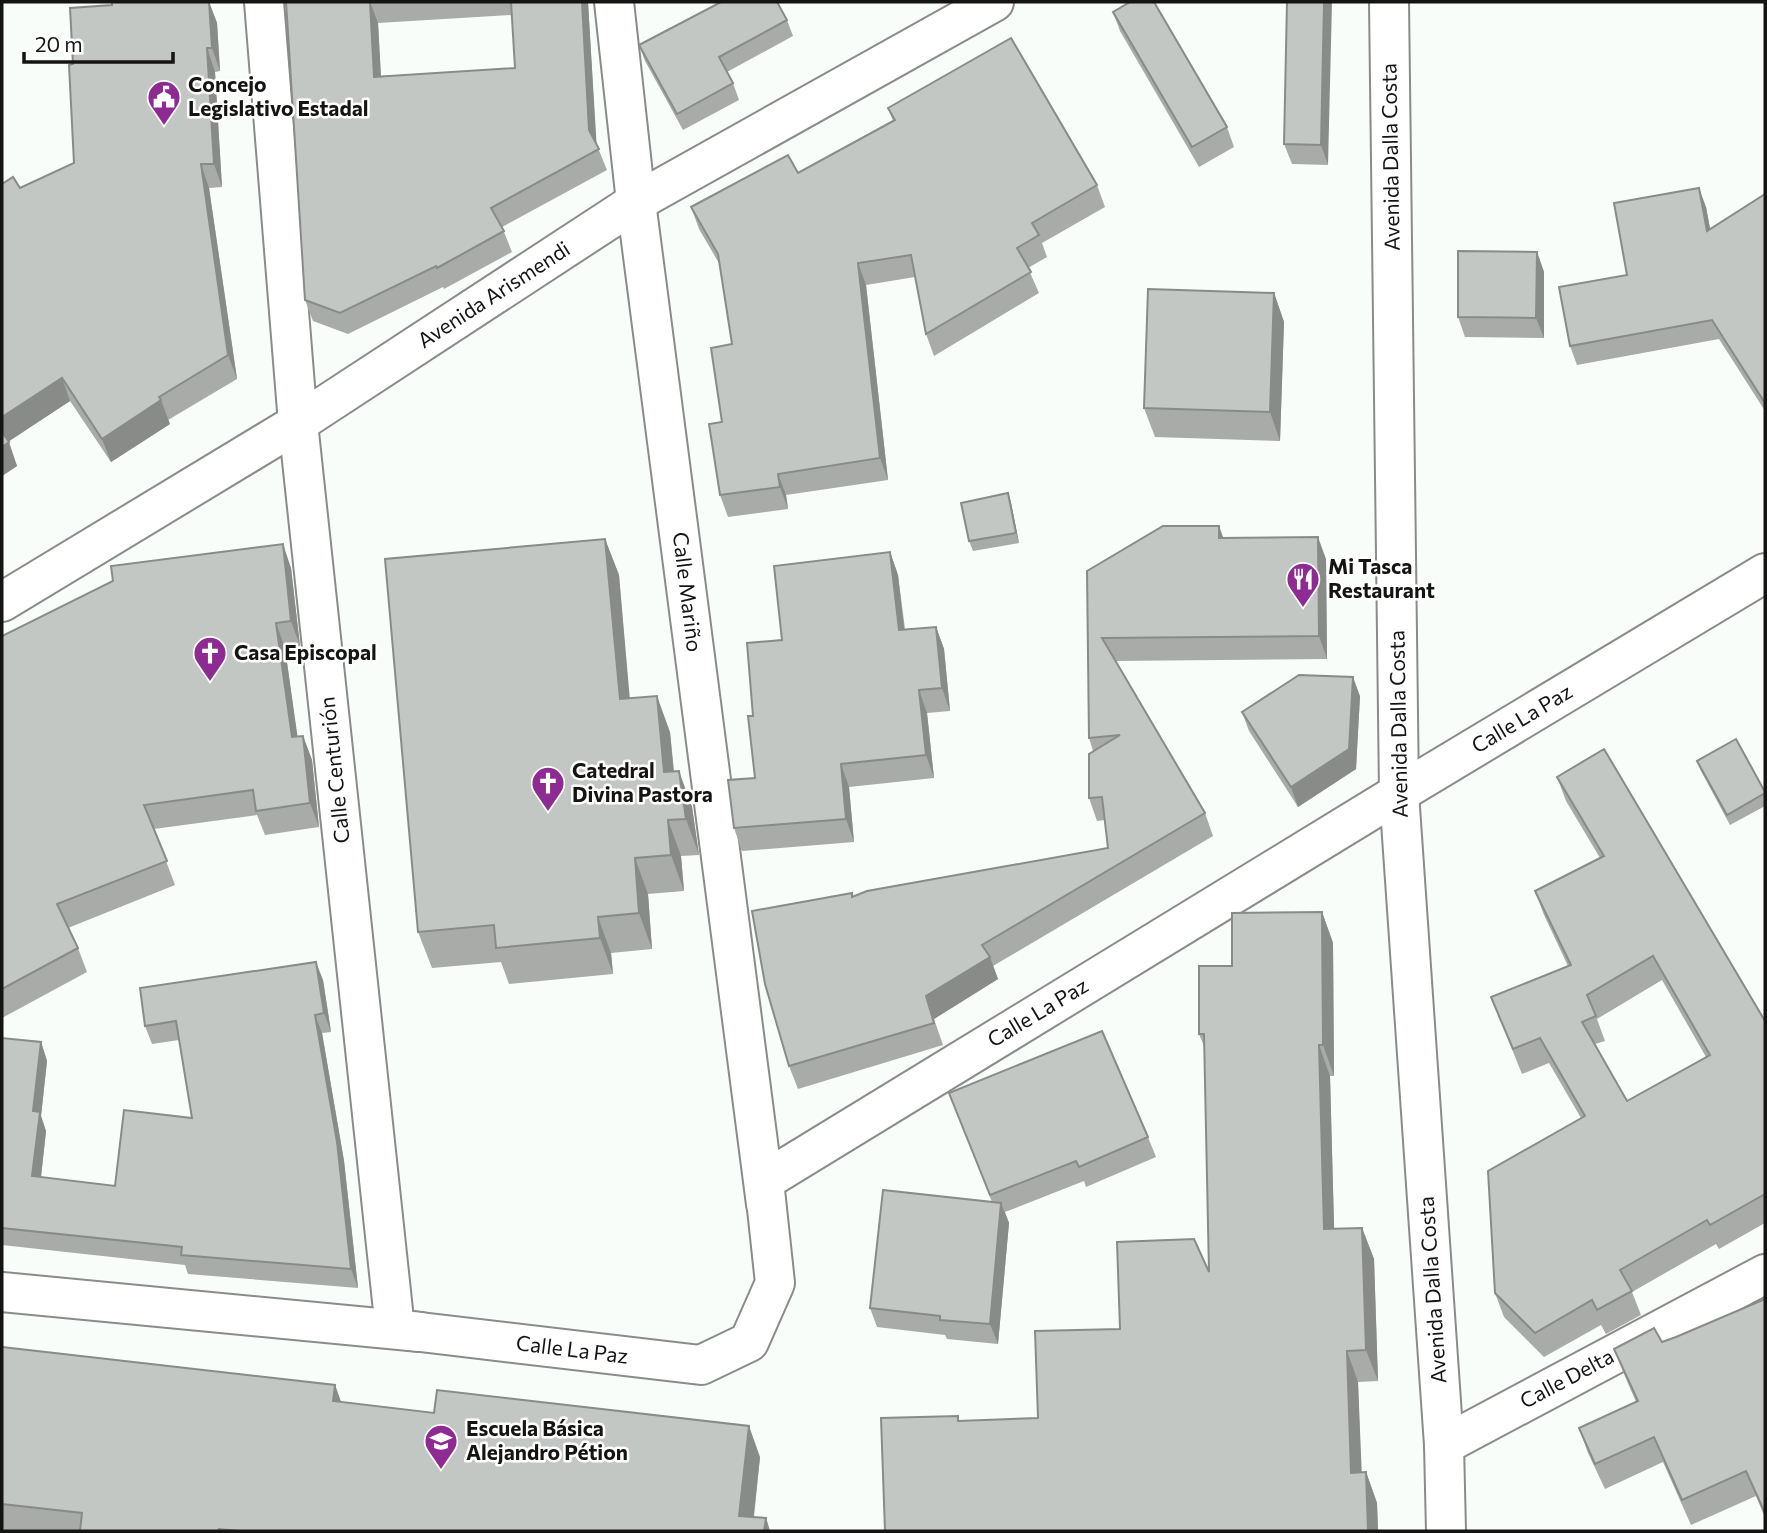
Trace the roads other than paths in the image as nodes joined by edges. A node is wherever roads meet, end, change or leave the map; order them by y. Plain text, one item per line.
1 (264, 2) edge
2 (614, 2) edge
3 (994, 2) edge
4 (1389, 2) edge
5 (636, 202) junction
6 (298, 423) junction
7 (1765, 573) edge
8 (2, 602) edge
9 (1399, 793) junction
10 (764, 1181) junction
11 (1765, 1274) edge
12 (2, 1292) edge
13 (395, 1329) junction
14 (1444, 1445) junction
15 (1446, 1531) edge

1 - 6 street, Calle Centurión
2 - 5 street, Calle Mariño
3 - 5 street, Avenida Arismendi
4 - 9 street, Avenida Dalla Costa
5 - 6 street, Avenida Arismendi
5 - 10 street, Calle Mariño
6 - 8 street, Avenida Arismendi
6 - 13 street, Calle Centurión
7 - 9 street, Calle La Paz
9 - 10 street, Calle La Paz
9 - 14 street, Avenida Dalla Costa
10 - 13 street, Calle La Paz
11 - 14 street, Calle Delta
12 - 13 street, Calle La Paz
14 - 15 street, Avenida Dalla Costa

